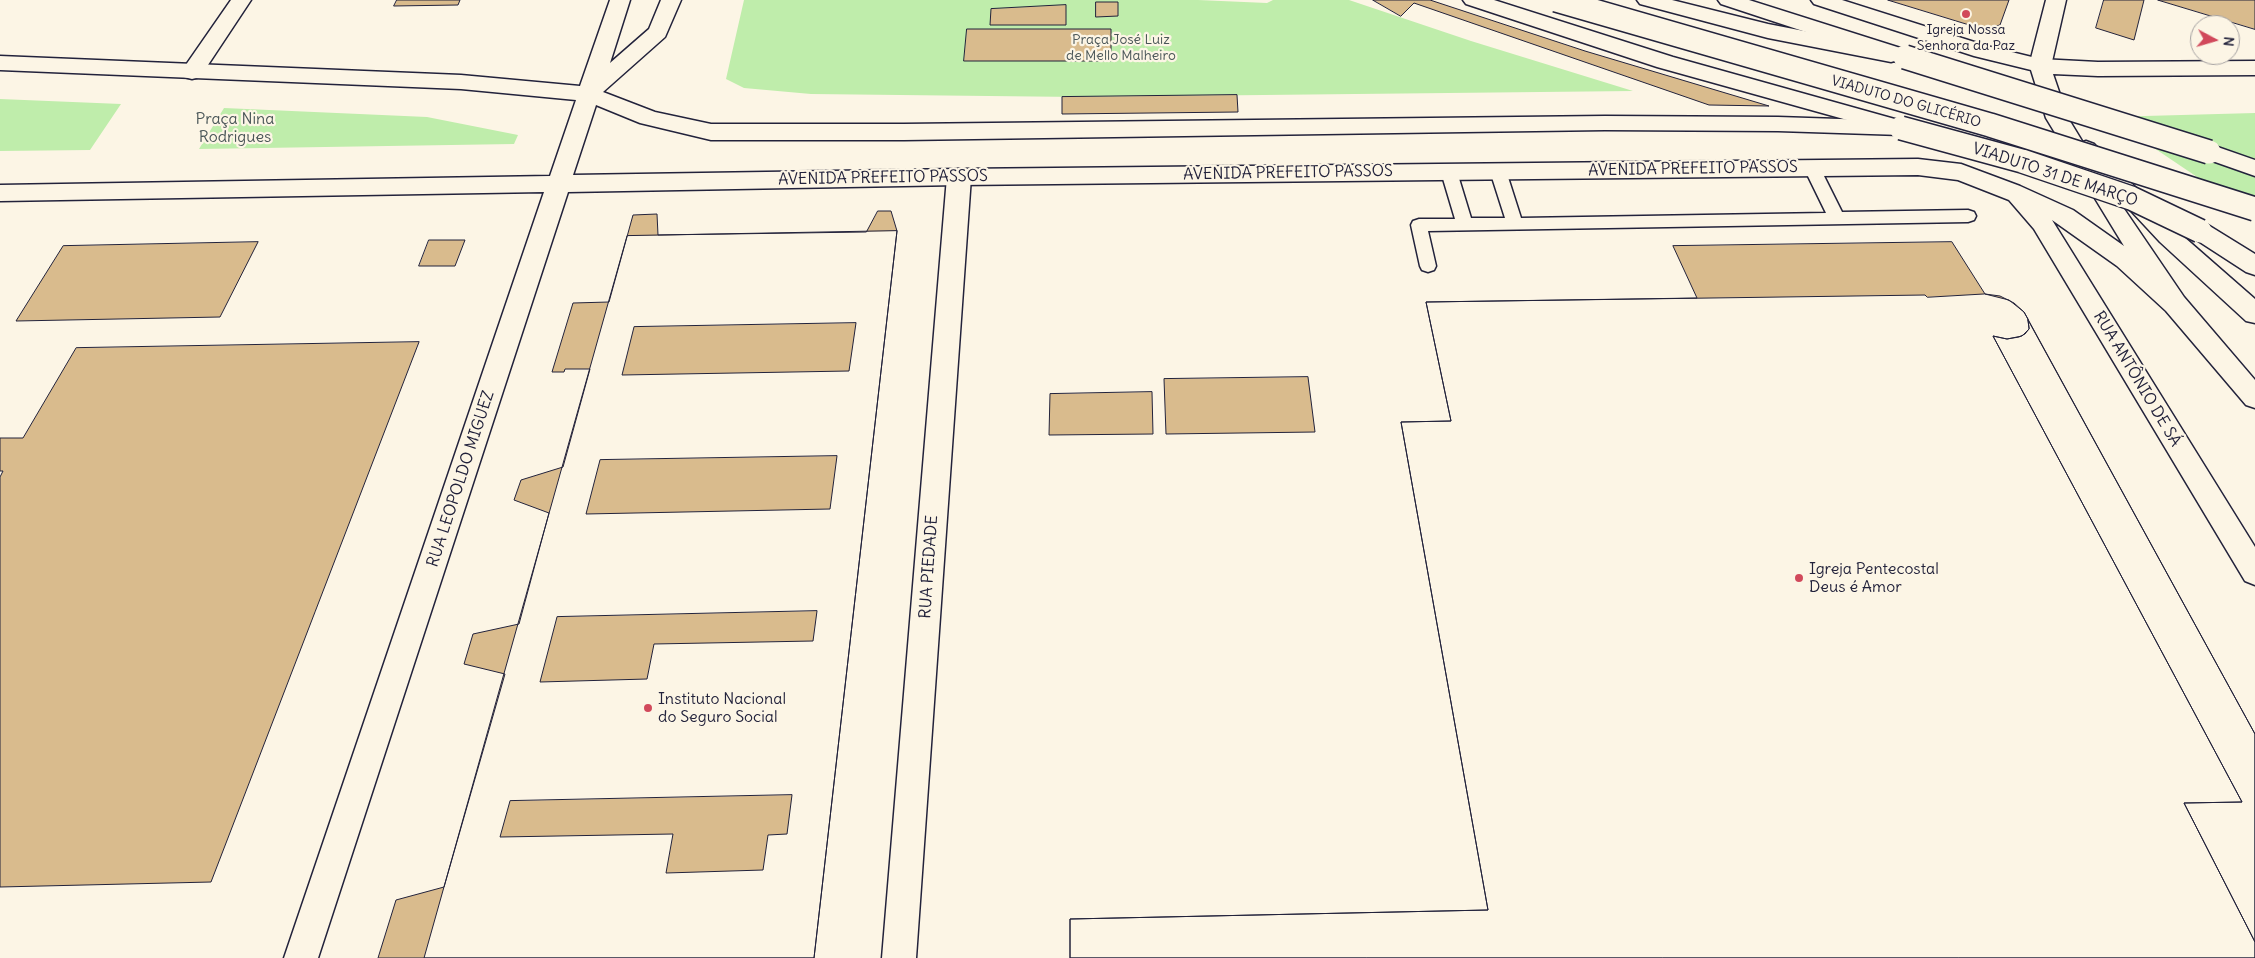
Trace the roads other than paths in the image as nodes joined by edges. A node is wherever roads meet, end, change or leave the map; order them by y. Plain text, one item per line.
1 (241, 0) edge
2 (620, 0) edge
3 (671, 0) edge
4 (1473, 0) edge
5 (1556, 0) edge
6 (1647, 0) edge
7 (1728, 0) edge
8 (1821, 0) edge
9 (2056, 0) edge
10 (1905, 57) junction
11 (0, 63) edge
12 (2040, 66) junction
13 (2255, 68) edge
14 (192, 72) junction
15 (588, 94) junction
16 (2057, 118) junction
17 (1902, 128) junction
18 (2209, 152) junction
19 (2255, 163) edge
20 (1812, 168) junction
21 (2255, 168) edge
22 (1498, 171) junction
23 (1448, 172) junction
24 (959, 177) junction
25 (560, 184) junction
26 (2012, 192) junction
27 (0, 193) edge
28 (2255, 209) edge
29 (1968, 216) dead end
30 (1838, 218) junction
31 (1465, 224) junction
32 (1515, 224) junction
33 (1428, 266) dead end
34 (2255, 266) edge
35 (2175, 304) junction
36 (2255, 314) edge
37 (2251, 393) edge
38 (2255, 572) edge
39 (301, 958) edge
40 (899, 958) edge

1 - 14 main road
2 - 15 main road, RUA LEOPOLDO MIGUEZ
3 - 15 main road
4 - 17 main road, VIADUTO DO GLICÉRIO
5 - 28 main road, VIADUTO DO GLICÉRIO, bridge
6 - 10 main road
7 - 10 main road
8 - 12 main road
9 - 12 main road
10 - 18 main road, bridge
11 - 14 main road
12 - 13 main road
12 - 16 main road
14 - 15 main road
15 - 17 main road
15 - 25 main road, RUA LEOPOLDO MIGUEZ
16 - 35 main road
16 - 36 main road
17 - 34 main road, VIADUTO 31 DE MARÇO, bridge
18 - 19 main road
18 - 21 main road
20 - 22 main road, AVENIDA PREFEITO PASSOS
20 - 26 main road, AVENIDA PREFEITO PASSOS
20 - 30 lane
22 - 23 main road, AVENIDA PREFEITO PASSOS
22 - 32 lane
23 - 24 main road, AVENIDA PREFEITO PASSOS
23 - 31 lane
24 - 25 main road, AVENIDA PREFEITO PASSOS
24 - 40 main road, RUA PIEDADE
25 - 27 main road
25 - 39 main road, RUA LEOPOLDO MIGUEZ
26 - 35 main road, AVENIDA PREFEITO PASSOS
26 - 38 main road, RUA ANTÔNIO DE SÁ
29 - 30 lane
30 - 32 lane
31 - 32 lane
31 - 33 lane
35 - 37 main road

